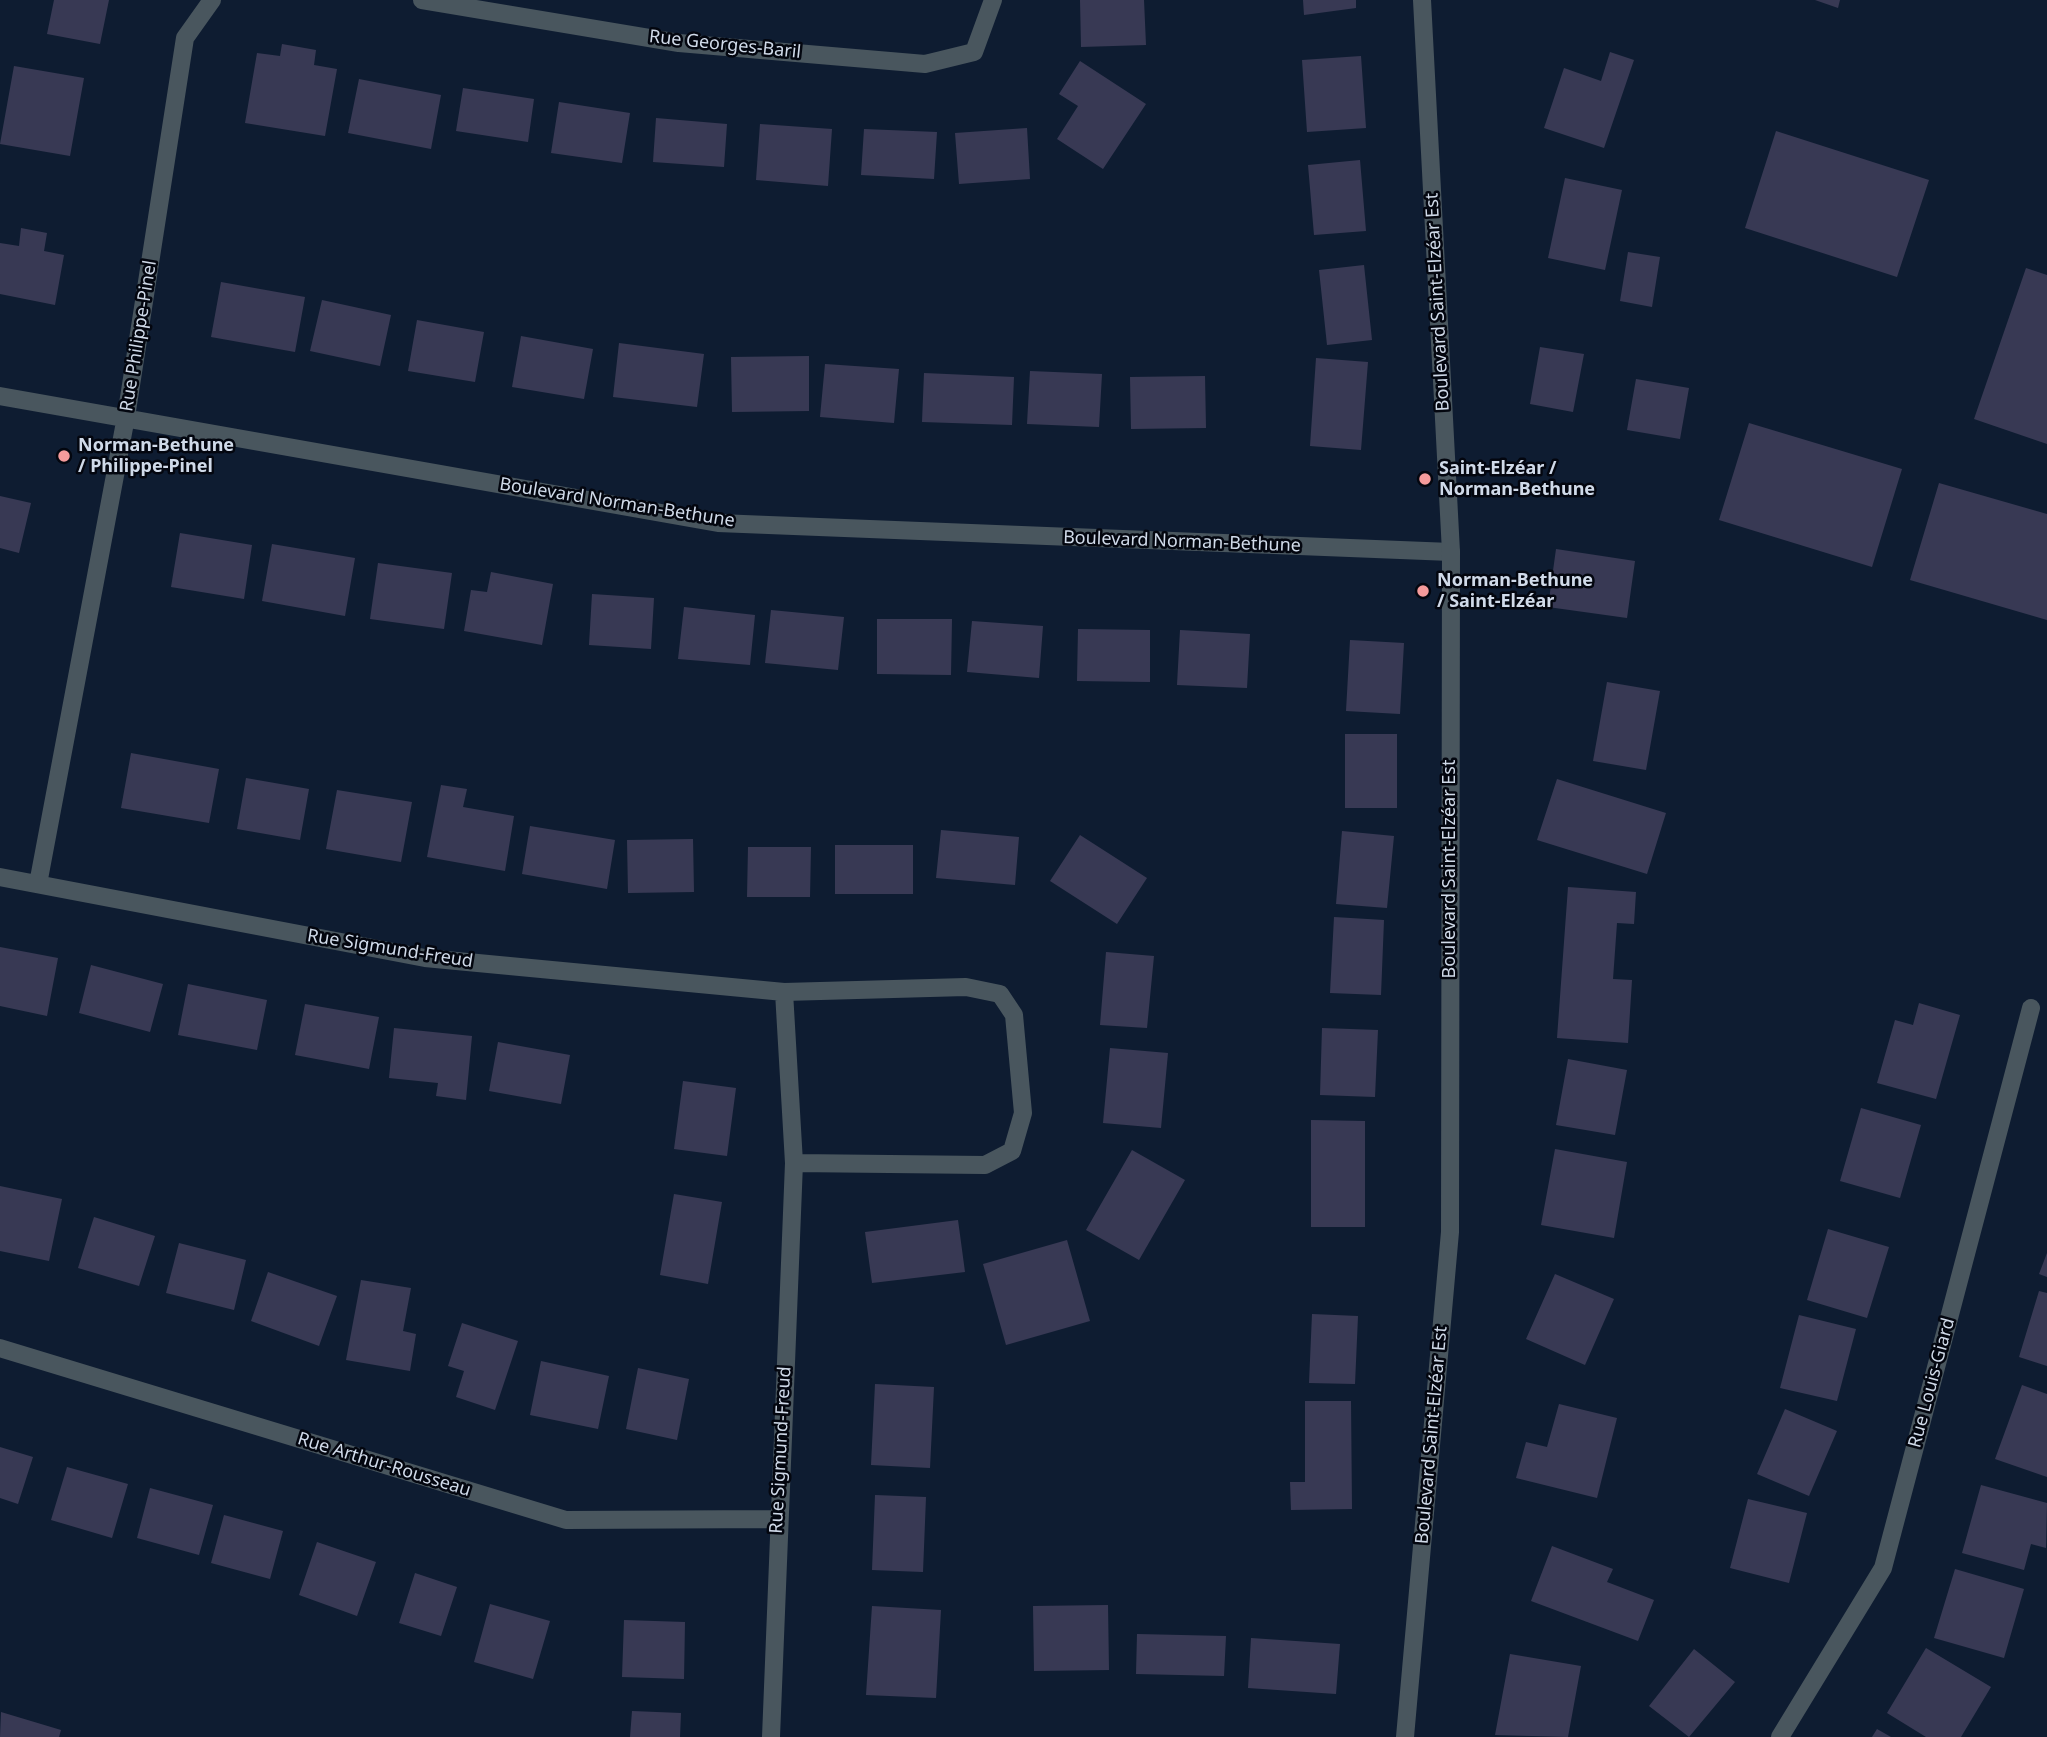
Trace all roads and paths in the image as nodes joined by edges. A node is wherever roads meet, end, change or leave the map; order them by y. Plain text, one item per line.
1 (212, 0) edge
2 (422, 0) edge
3 (993, 0) edge
4 (1422, 0) edge
5 (0, 396) edge
6 (126, 417) junction
7 (1451, 552) junction
8 (0, 877) edge
9 (38, 884) junction
10 (784, 992) junction
11 (2031, 1007) dead end
12 (794, 1163) junction
13 (0, 1348) edge
14 (778, 1519) junction
15 (771, 1737) edge
16 (1405, 1737) edge
17 (1780, 1737) edge

1 - 6 street, Rue Philippe-Pinel
2 - 3 street, Rue Georges-Baril
4 - 7 street, Boulevard Saint-Elzéar Est
5 - 6 street, Boulevard Norman-Bethune
6 - 7 street, Boulevard Norman-Bethune
6 - 9 street, Rue Philippe-Pinel
7 - 16 street, Boulevard Saint-Elzéar Est
8 - 9 street, Rue Sigmund-Freud
9 - 10 street, Rue Sigmund-Freud
10 - 12 street, Rue Sigmund-Freud
10 - 12 street, Rue Sigmund-Freud
11 - 17 street, Rue Louis-Giard
12 - 14 street, Rue Sigmund-Freud
13 - 14 street, Rue Arthur-Rousseau
14 - 15 street, Rue Sigmund-Freud

